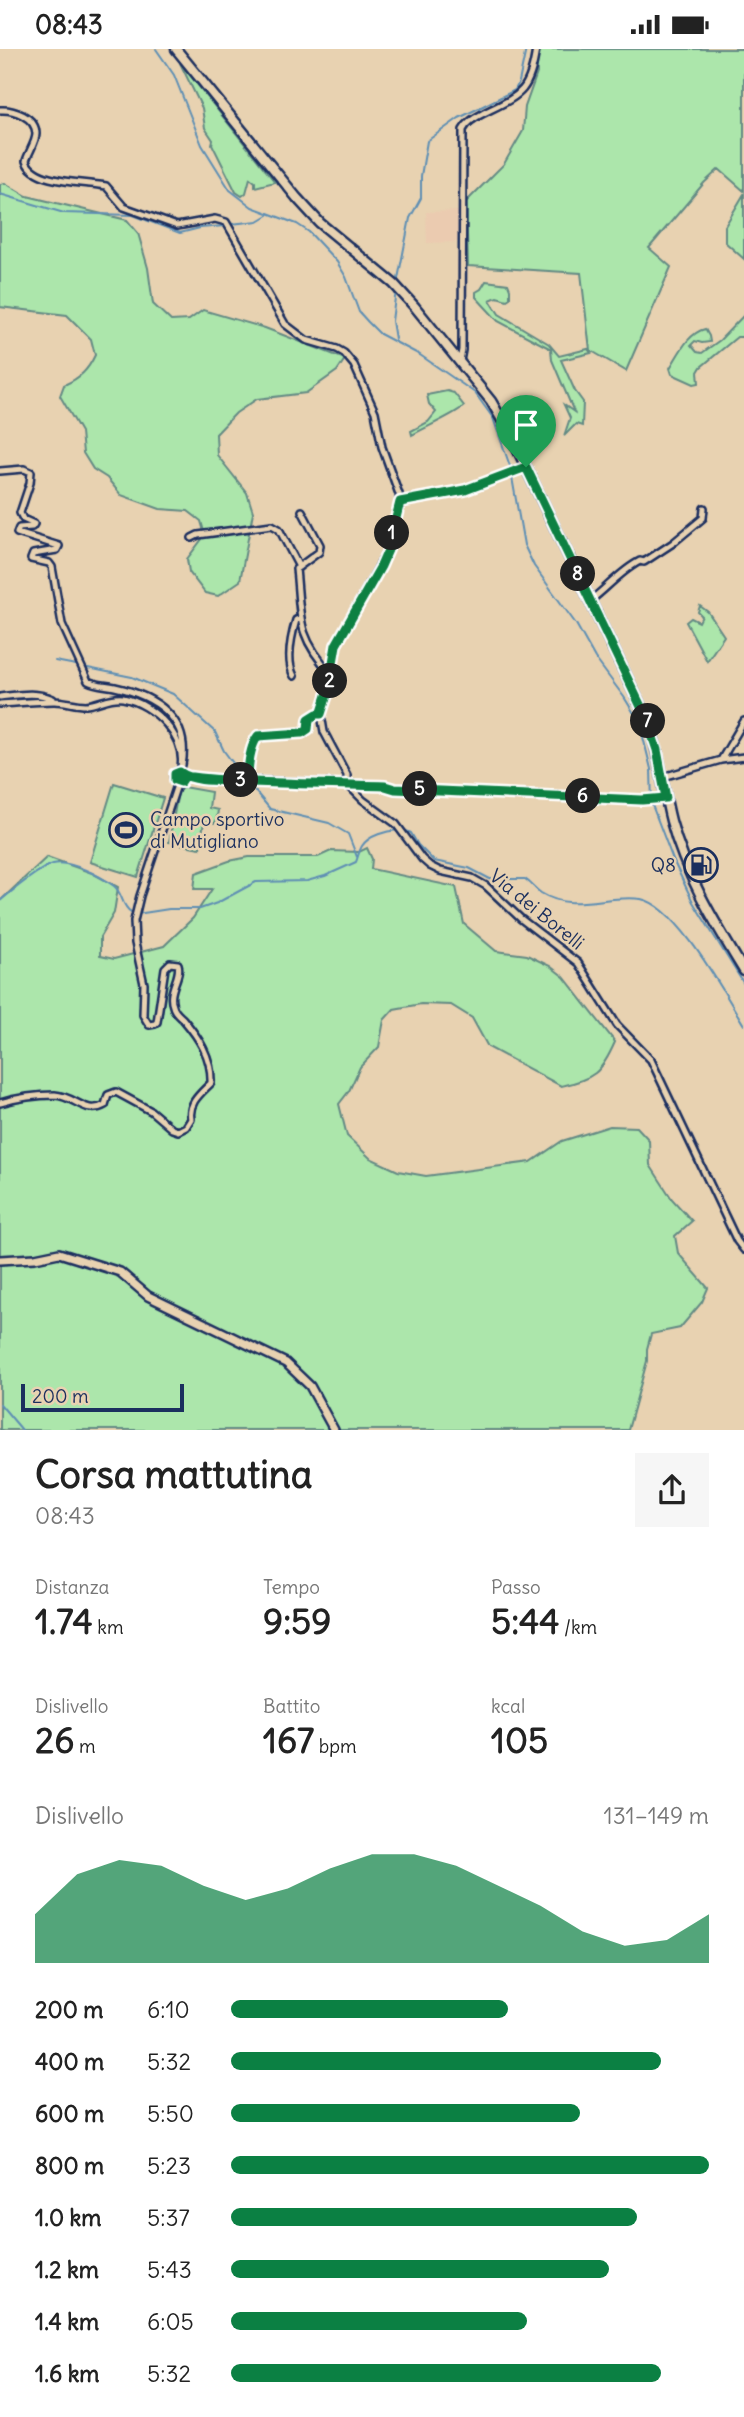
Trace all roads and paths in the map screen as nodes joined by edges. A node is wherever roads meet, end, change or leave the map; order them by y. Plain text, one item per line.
1 (176, 49) edge
2 (536, 49) edge
3 (0, 110) edge
4 (460, 361) junction
5 (526, 467) junction
6 (0, 471) edge
7 (400, 502) junction
8 (704, 508) dead end
9 (302, 511) dead end
10 (192, 538) dead end
11 (299, 567) junction
12 (591, 600) junction
13 (301, 618) junction
14 (331, 673) junction
15 (294, 676) dead end
16 (0, 697) edge
17 (55, 701) junction
18 (0, 704) edge
19 (321, 714) junction
20 (744, 721) edge
21 (744, 757) edge
22 (721, 760) junction
23 (182, 771) junction
24 (663, 777) junction
25 (248, 781) junction
26 (347, 784) junction
27 (663, 799) junction
28 (744, 971) edge
29 (0, 1103) edge
30 (744, 1250) edge
31 (0, 1260) edge
32 (334, 1430) edge

1 - 4 main road
2 - 4 street
3 - 7 street
4 - 5 main road
5 - 7 street
5 - 12 main road
6 - 23 street
7 - 14 street
8 - 12 street
9 - 11 street
10 - 11 street
11 - 13 street
12 - 24 main road
13 - 14 street
13 - 15 street
14 - 19 street
16 - 17 street
17 - 18 street
17 - 23 street
19 - 25 street
19 - 26 street
20 - 22 street
21 - 22 street
22 - 24 street
23 - 25 street
23 - 29 street
24 - 27 main road
25 - 26 street
26 - 27 street
26 - 30 street, Via dei Borelli
27 - 28 main road
31 - 32 street

